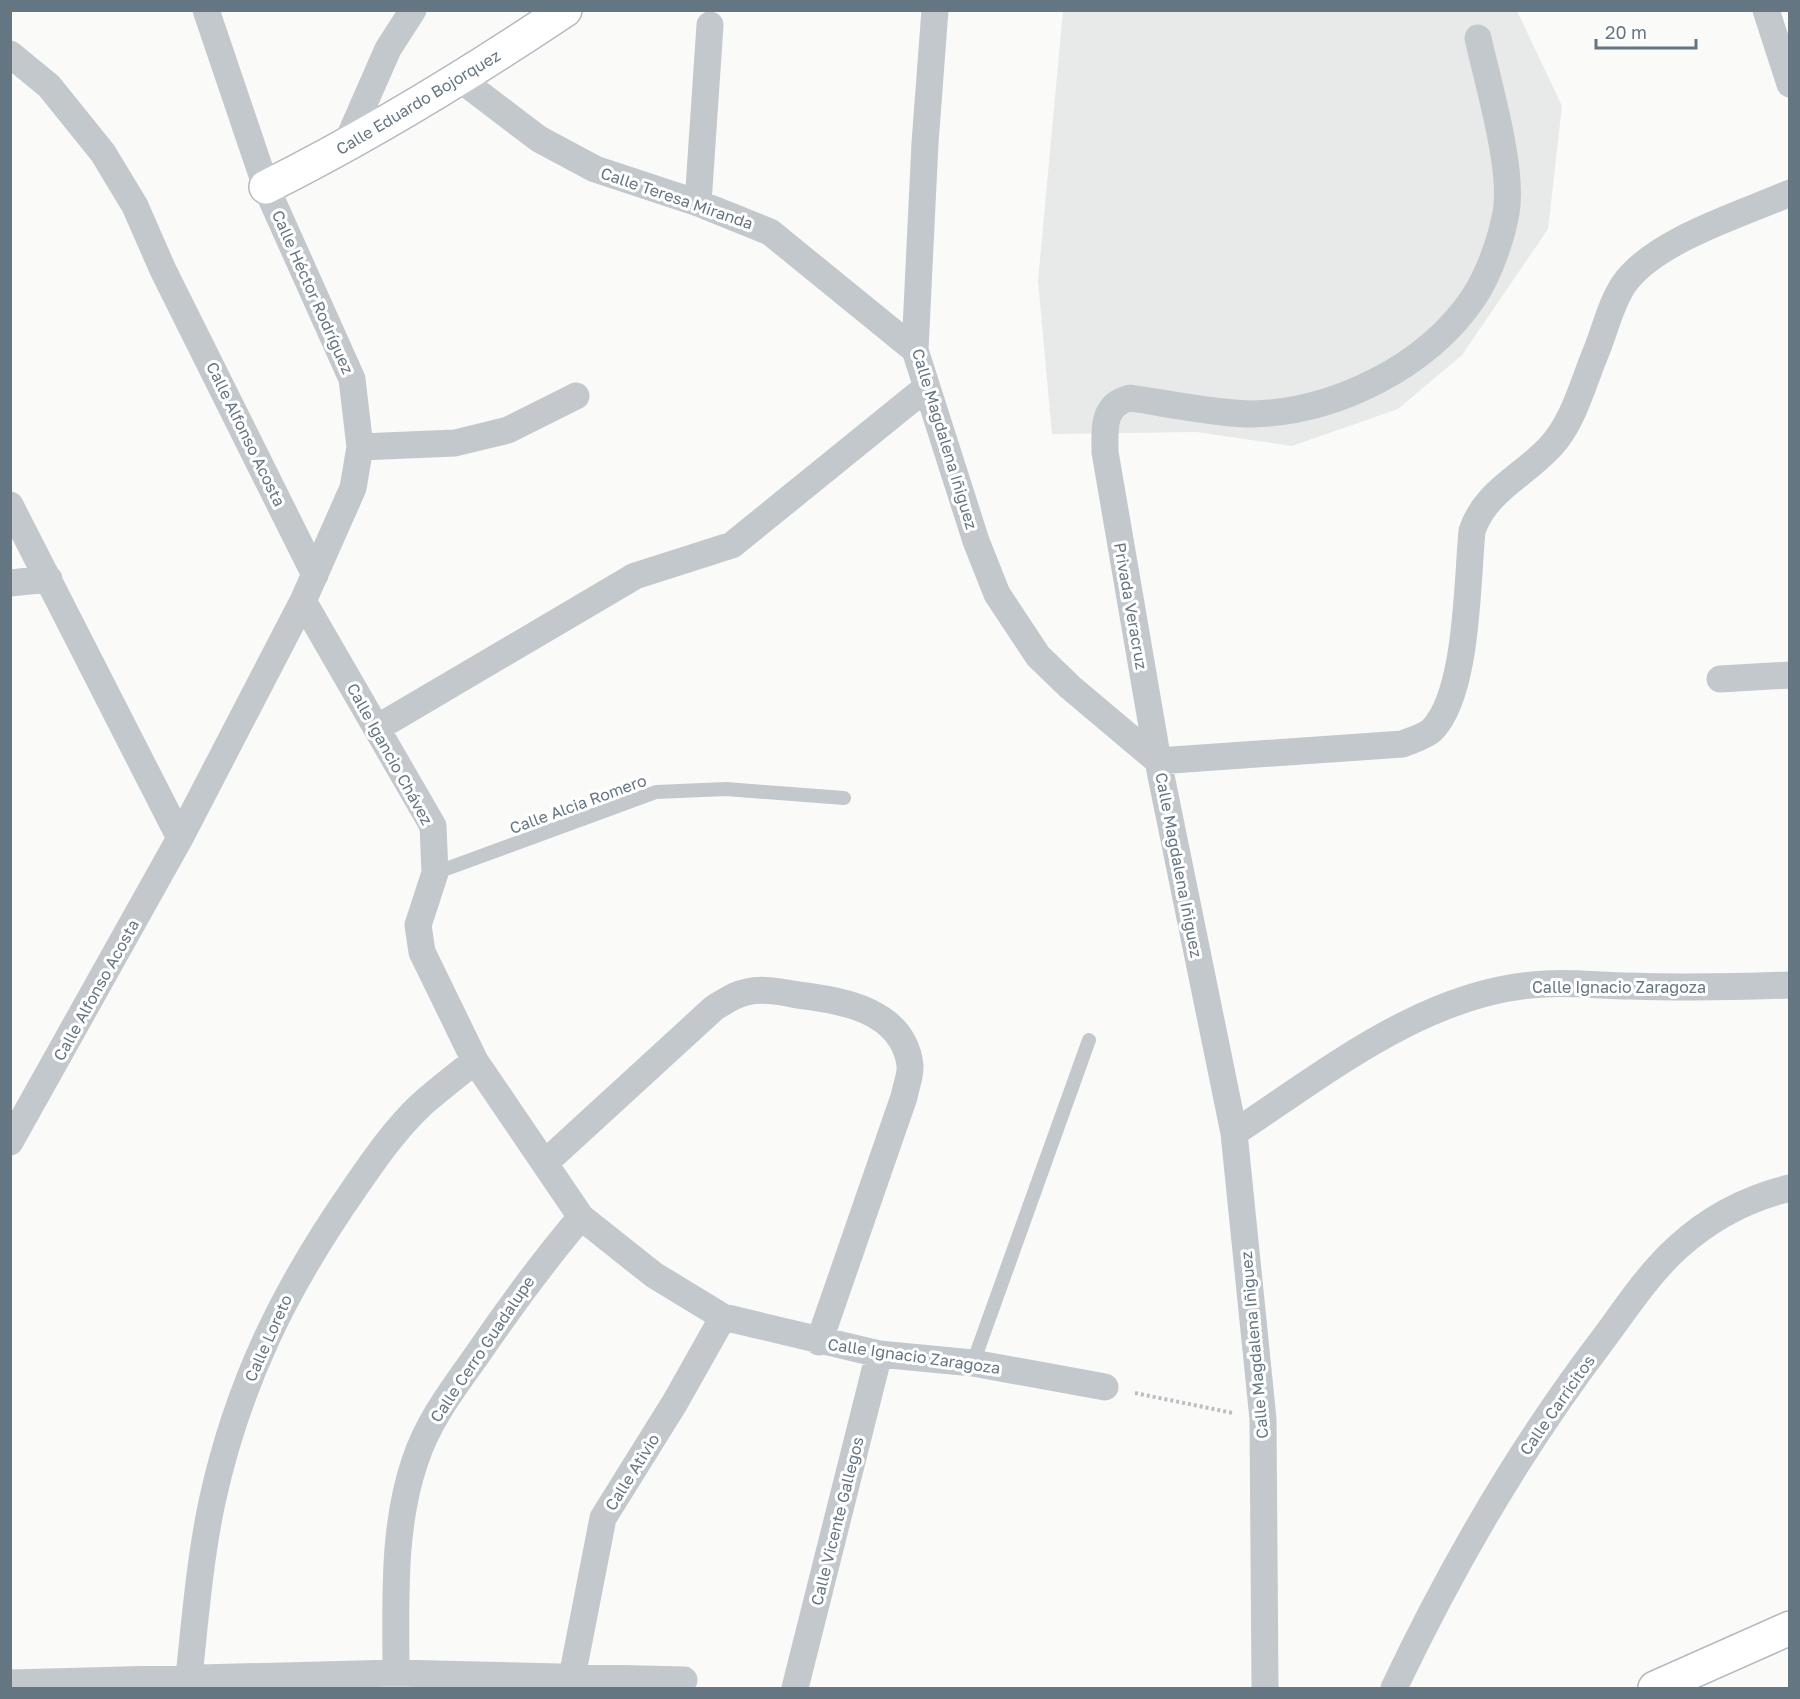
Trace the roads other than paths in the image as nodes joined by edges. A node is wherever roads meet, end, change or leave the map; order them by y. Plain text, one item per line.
1 (206, 10) edge
2 (413, 10) edge
3 (565, 10) edge
4 (934, 10) edge
5 (1766, 10) edge
6 (710, 26) dead end
7 (1478, 38) dead end
8 (10, 54) edge
9 (460, 80) junction
10 (1790, 84) edge
11 (345, 147) junction
12 (266, 187) junction
13 (1790, 193) edge
14 (698, 202) junction
15 (915, 350) junction
16 (927, 387) junction
17 (576, 396) dead end
18 (360, 447) junction
19 (10, 505) edge
20 (315, 575) junction
21 (49, 579) junction
22 (10, 583) edge
23 (303, 601) junction
24 (1790, 675) edge
25 (1720, 679) dead end
26 (377, 729) junction
27 (1158, 761) junction
28 (844, 798) dead end
29 (180, 838) junction
30 (435, 873) junction
31 (422, 952) joint
32 (1790, 985) edge
33 (1089, 1040) dead end
34 (475, 1061) junction
35 (1233, 1133) junction
36 (10, 1142) edge
37 (546, 1162) junction
38 (1790, 1188) edge
39 (581, 1216) junction
40 (723, 1317) junction
41 (819, 1341) junction
42 (879, 1354) junction
43 (973, 1363) junction
44 (1105, 1387) road end
45 (1790, 1628) edge
46 (396, 1673) junction
47 (189, 1677) junction
48 (572, 1677) junction
49 (684, 1680) dead end
50 (475, 1682) edge
51 (10, 1683) edge
52 (142, 1684) edge
53 (795, 1689) edge
54 (1265, 1689) edge
55 (1394, 1689) edge
56 (1655, 1689) edge

1 - 12 street, Calle Héctor Rodríguez
2 - 11 street
3 - 9 street, Calle Eduardo Bojorquez
4 - 15 street, Calle Magdalena Iñiguez
5 - 10 street
6 - 14 street
7 - 27 street, Privada Veracruz
8 - 20 street, Calle Alfonso Acosta
9 - 11 street, Calle Eduardo Bojorquez
9 - 14 street, Calle Teresa Miranda
11 - 12 street, Calle Eduardo Bojorquez
12 - 18 street, Calle Héctor Rodríguez
13 - 27 street
14 - 15 street, Calle Teresa Miranda
15 - 16 street, Calle Magdalena Iñiguez
16 - 26 street
16 - 27 street, Calle Magdalena Iñiguez
17 - 18 street
18 - 20 street, Calle Héctor Rodríguez
19 - 21 street
20 - 23 street, Calle Alfonso Acosta
21 - 22 street
21 - 29 street
23 - 26 street, Calle Igancio Chávez
23 - 29 street, Calle Alfonso Acosta
24 - 25 street
26 - 30 street, Calle Igancio Chávez
27 - 35 street, Calle Magdalena Iñiguez
28 - 30 lane, Calle Alcia Romero
29 - 36 street, Calle Alfonso Acosta
30 - 31 street, Calle Igancio Chávez
31 - 34 street, Calle Ignacio Zaragoza
32 - 35 street, Calle Ignacio Zaragoza
33 - 43 lane
34 - 37 street, Calle Ignacio Zaragoza
34 - 47 street, Calle Loreto
35 - 54 street, Calle Magdalena Iñiguez
37 - 39 street, Calle Ignacio Zaragoza
37 - 41 street
38 - 55 street, Calle Carricitos
39 - 40 street, Calle Ignacio Zaragoza
39 - 46 street, Calle Cerro Guadalupe
40 - 41 street, Calle Ignacio Zaragoza
40 - 48 street, Calle Ativio
41 - 42 street, Calle Ignacio Zaragoza
42 - 43 street, Calle Ignacio Zaragoza
42 - 53 street, Calle Vicente Gallegos
43 - 44 street, Calle Ignacio Zaragoza
45 - 56 street
46 - 47 street
46 - 50 street
47 - 52 street
48 - 49 street
48 - 50 street
51 - 52 street

